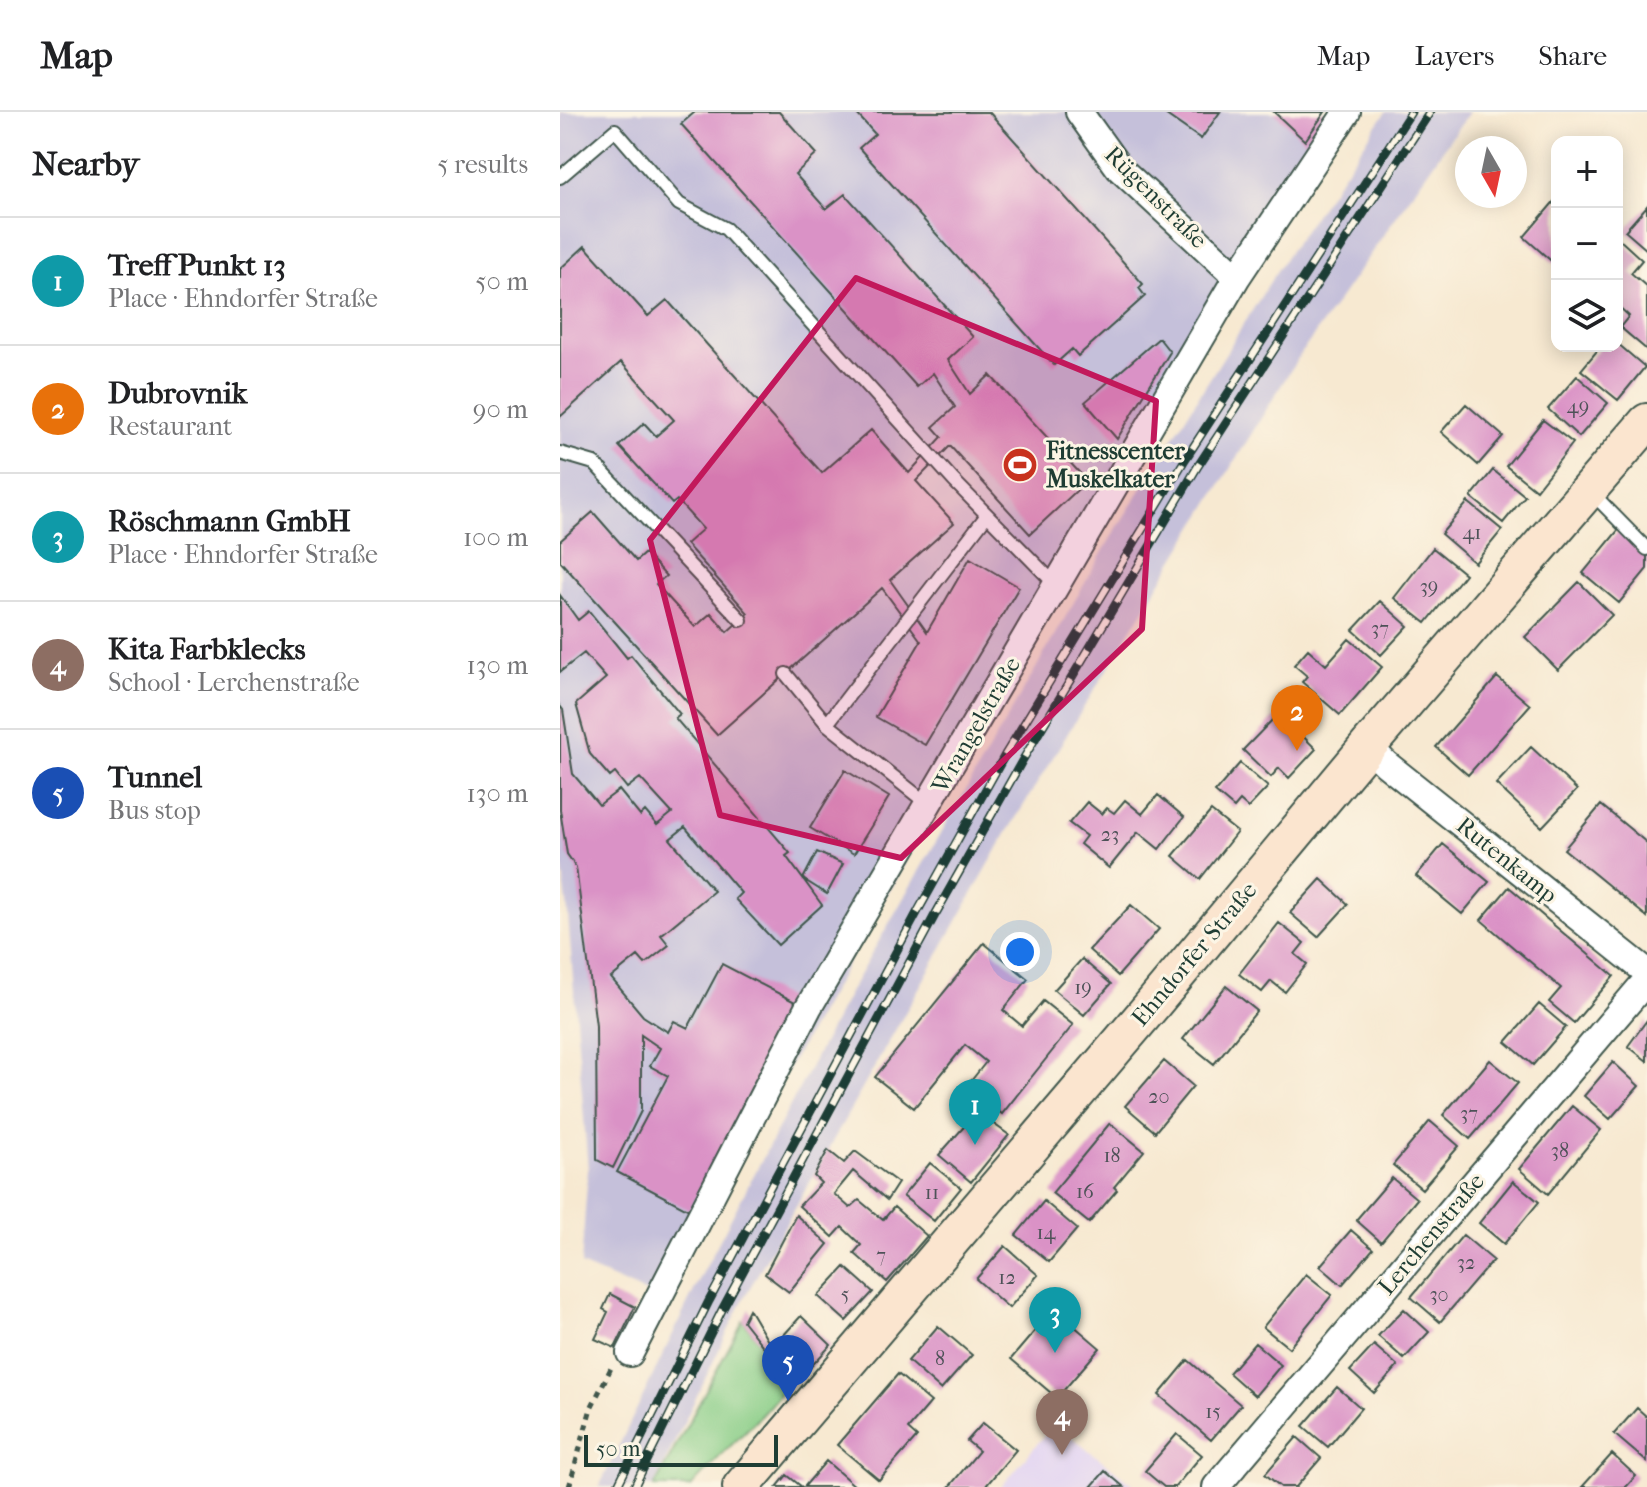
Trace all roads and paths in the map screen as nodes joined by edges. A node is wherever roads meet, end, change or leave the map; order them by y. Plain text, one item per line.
1 (1079, 112) edge
2 (1347, 112) edge
3 (560, 177) edge
4 (1237, 277) junction
5 (1647, 422) edge
6 (560, 453) edge
7 (1589, 490) junction
8 (987, 515) junction
9 (1647, 549) edge
10 (1057, 586) junction
11 (741, 620) dead end
12 (786, 674) dead end
13 (827, 724) junction
14 (1368, 746) junction
15 (929, 805) junction
16 (1647, 972) edge
17 (1647, 980) edge
18 (630, 1353) joint
19 (569, 1487) edge
20 (741, 1487) edge
21 (1216, 1487) edge

1 - 4 street, Rügenstraße
2 - 4 street, Wrangelstraße
3 - 8 lane
4 - 10 street, Wrangelstraße
5 - 7 street, Ehndorfer Straße
6 - 11 lane
7 - 9 lane
7 - 14 street, Ehndorfer Straße
8 - 10 lane
8 - 13 lane
10 - 15 street, Wrangelstraße
12 - 13 lane
13 - 15 lane
14 - 16 street, Rutenkamp
14 - 20 street, Ehndorfer Straße
15 - 18 street, Wrangelstraße
17 - 21 street, Lerchenstraße
18 - 19 path

